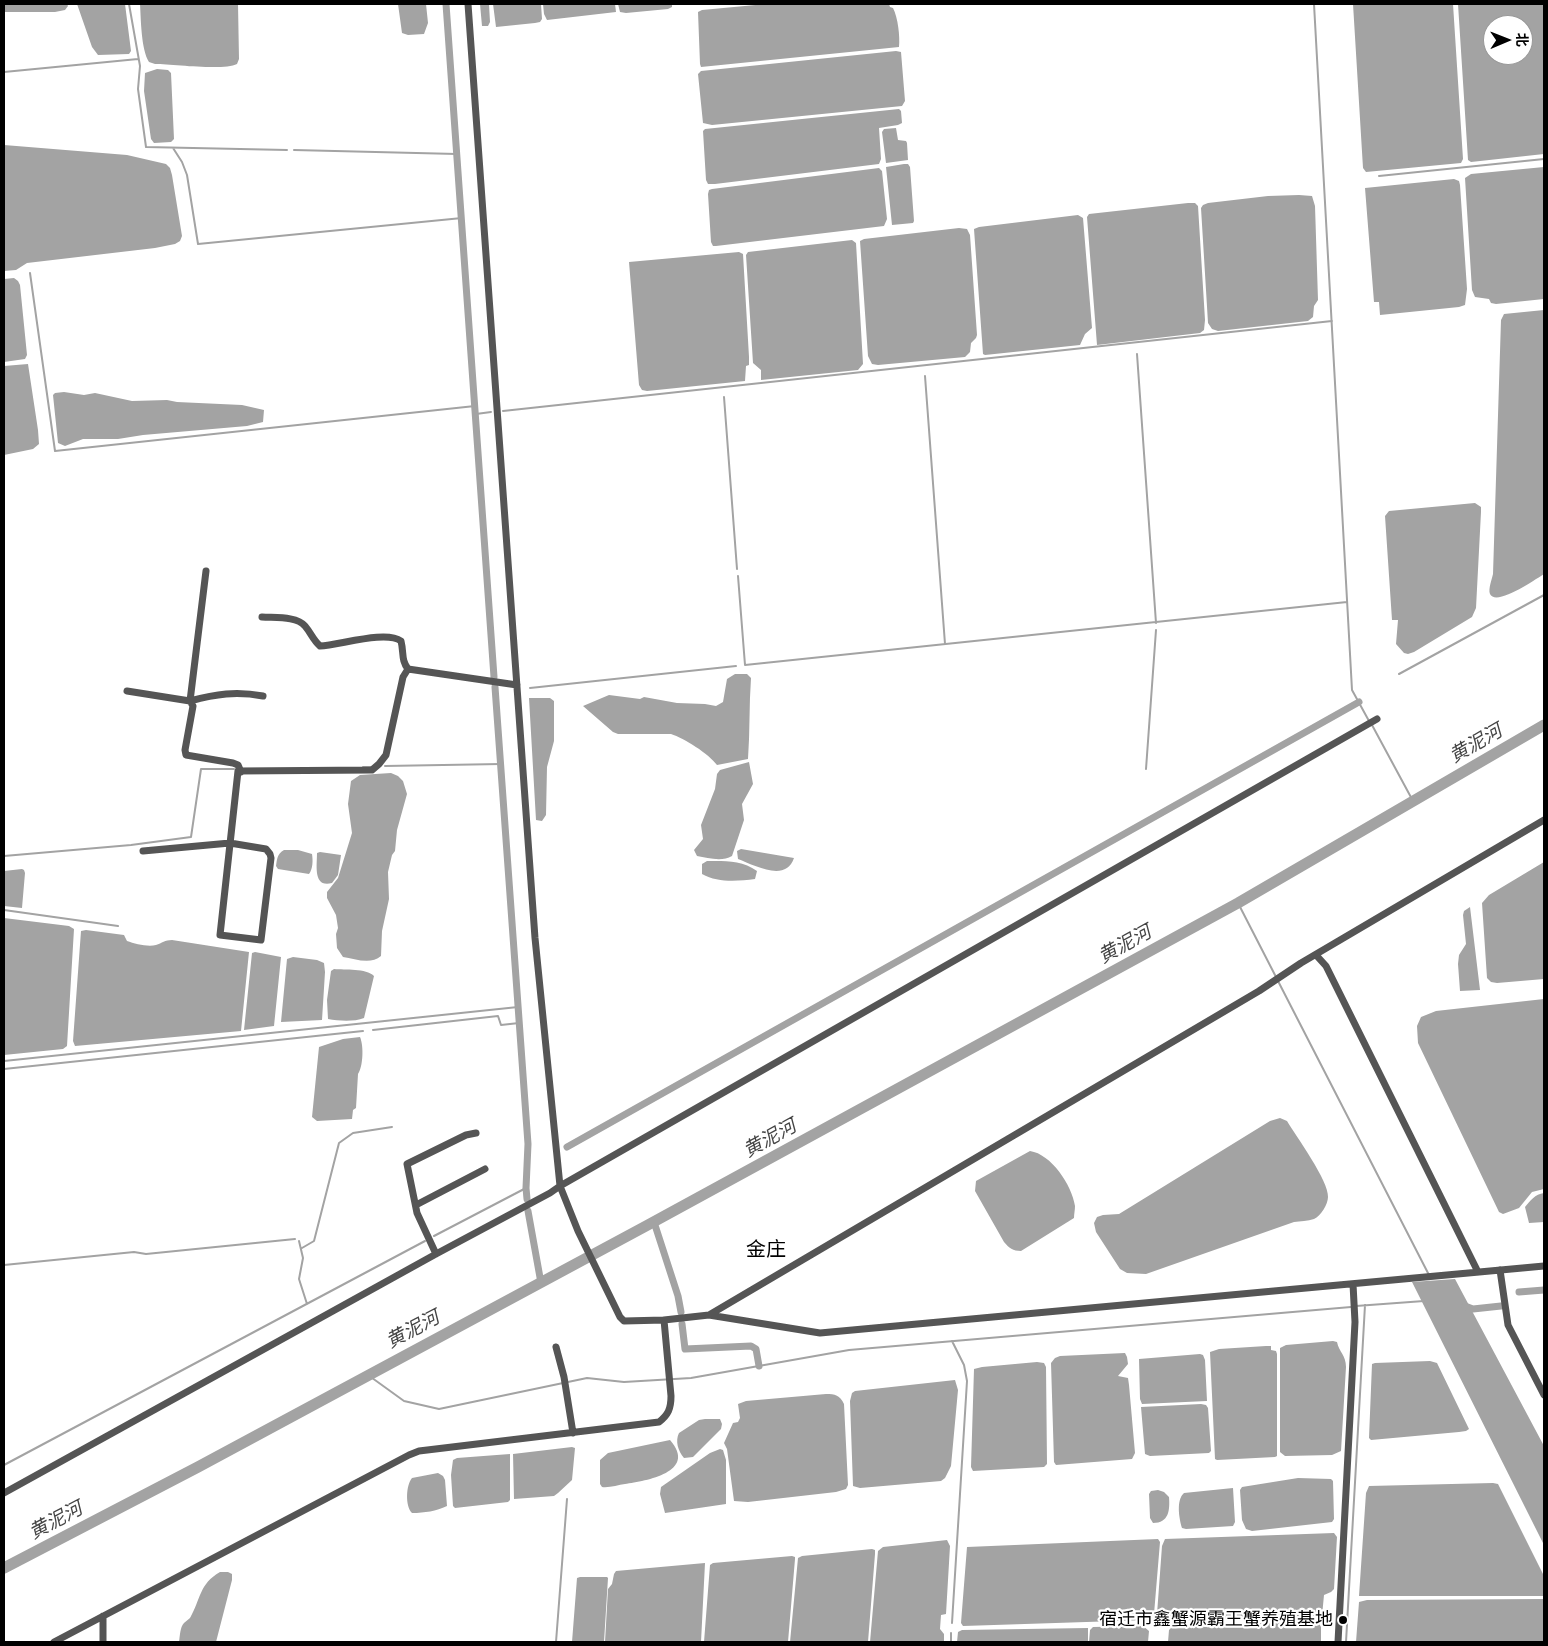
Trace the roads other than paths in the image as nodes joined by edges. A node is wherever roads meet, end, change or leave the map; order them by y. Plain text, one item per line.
1 (468, 4) edge
2 (206, 571) dead end
3 (262, 617) dead end
4 (408, 669) junction
5 (517, 685) junction
6 (127, 691) dead end
7 (263, 696) dead end
8 (190, 700) junction
9 (1377, 719) dead end
10 (241, 772) junction
11 (1544, 820) edge
12 (230, 842) junction
13 (143, 851) dead end
14 (1316, 955) junction
15 (476, 1133) dead end
16 (485, 1169) dead end
17 (560, 1186) junction
18 (416, 1205) junction
19 (436, 1254) junction
20 (1544, 1266) edge
21 (1500, 1270) junction
22 (1478, 1272) junction
23 (1354, 1284) junction
24 (709, 1315) junction
25 (664, 1320) junction
26 (556, 1347) dead end
27 (1544, 1395) edge
28 (572, 1432) junction
29 (4, 1493) edge
30 (103, 1616) junction
31 (54, 1642) edge
32 (103, 1642) edge
33 (1338, 1642) edge

1 - 5 street
2 - 8 street
3 - 4 street
4 - 5 street
4 - 10 street
5 - 17 street
6 - 8 street
7 - 8 street
8 - 10 street
9 - 17 street
10 - 12 street
11 - 14 street
12 - 12 street
12 - 13 street
14 - 22 street
14 - 24 street
15 - 18 street
16 - 18 street
17 - 19 street
17 - 25 street
18 - 19 street
19 - 29 street
20 - 21 street
21 - 22 street
21 - 27 street
22 - 23 street
23 - 24 street
23 - 33 street
24 - 25 street
25 - 28 street
26 - 28 street
28 - 30 street
30 - 31 street
30 - 32 street

